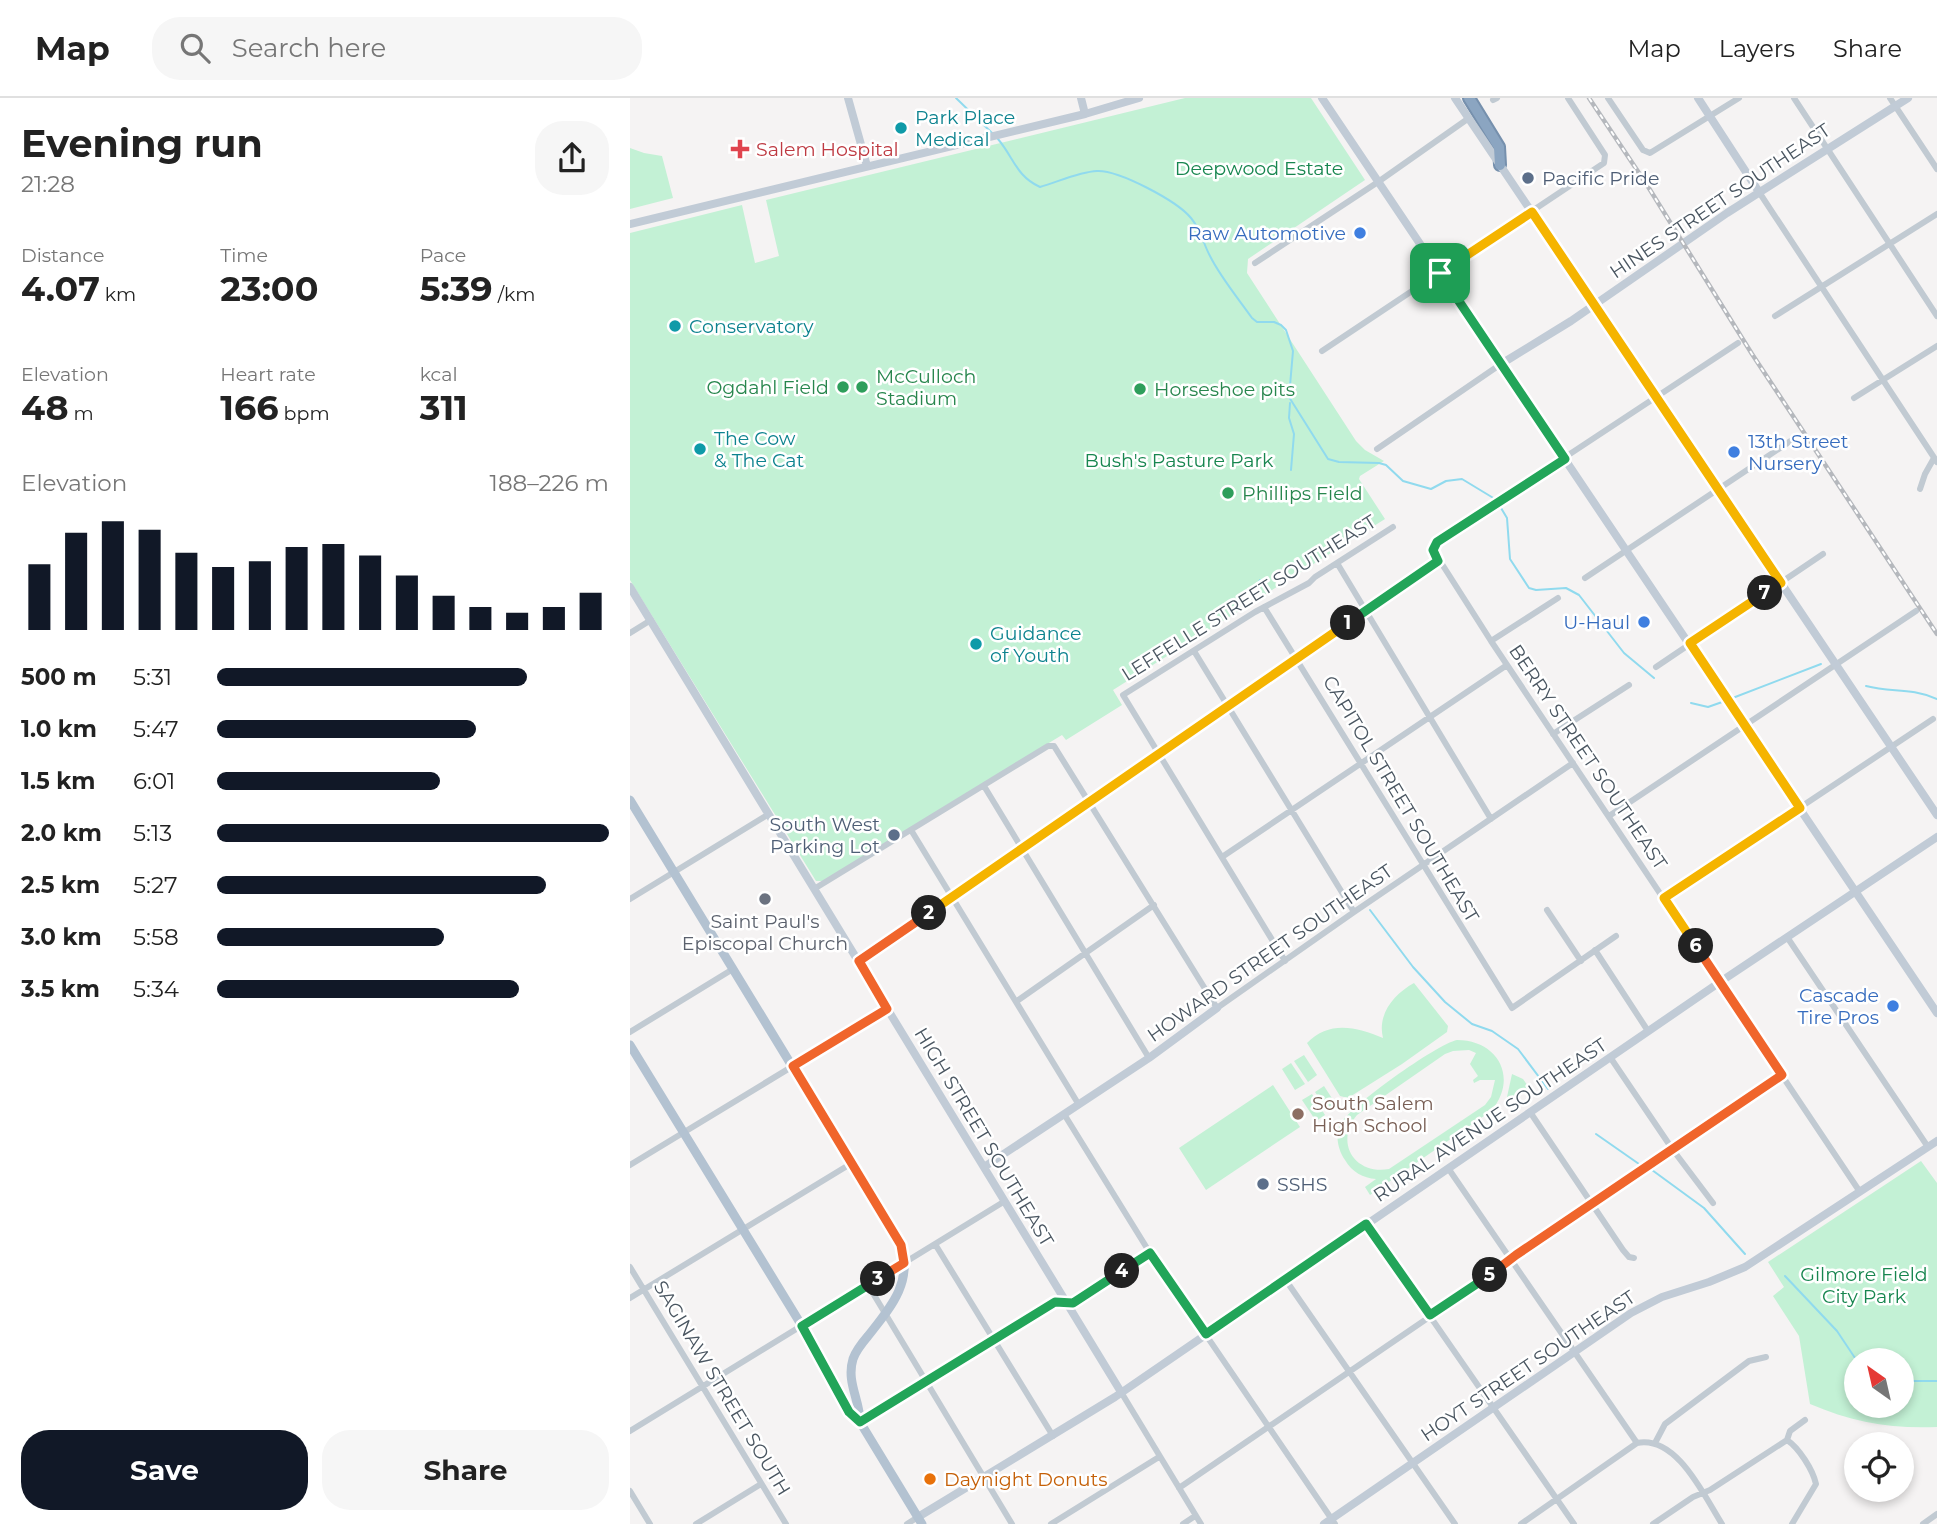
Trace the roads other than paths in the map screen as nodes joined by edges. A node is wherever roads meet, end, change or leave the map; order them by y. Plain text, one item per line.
1 (848, 98) edge
2 (1081, 98) edge
3 (1139, 98) edge
4 (1322, 98) edge
5 (1455, 98) edge
6 (1469, 98) edge
7 (1568, 98) edge
8 (1608, 98) edge
9 (1698, 98) edge
10 (1738, 98) edge
11 (1794, 98) edge
12 (1908, 98) edge
13 (1893, 102) edge
14 (1085, 114) junction
15 (1709, 116) junction
16 (1469, 118) junction
17 (1827, 148) junction
18 (1500, 165) junction
19 (867, 166) junction
20 (1937, 169) edge
21 (1378, 182) junction
22 (1759, 192) junction
23 (1532, 212) junction
24 (1937, 214) edge
25 (630, 224) edge
26 (1889, 244) junction
27 (1255, 263) dead end
28 (1440, 273) junction
29 (1821, 287) junction
30 (1594, 305) junction
31 (1775, 316) dead end
32 (1937, 316) edge
33 (1738, 343) dead end
34 (1937, 346) edge
35 (1322, 351) dead end
36 (1501, 364) junction
37 (1882, 380) junction
38 (1657, 398) junction
39 (1854, 398) dead end
40 (1796, 438) dead end
41 (1377, 449) dead end
42 (1565, 459) junction
43 (1936, 460) edge
44 (1718, 489) junction
45 (1920, 489) dead end
46 (1393, 527) dead end
47 (1627, 551) junction
48 (1823, 554) dead end
49 (1438, 561) junction
50 (1337, 563) junction
51 (1585, 578) dead end
52 (1781, 583) junction
53 (630, 587) edge
54 (1558, 598) dead end
55 (1264, 607) junction
56 (1365, 611) junction
57 (1916, 611) dead end
58 (651, 620) junction
59 (630, 633) edge
60 (1491, 641) junction
61 (1690, 643) junction
62 (1195, 651) junction
63 (1297, 658) junction
64 (1836, 664) junction
65 (1507, 665) junction
66 (1656, 667) dead end
67 (1629, 685) dead end
68 (1229, 706) junction
69 (1430, 716) junction
70 (1933, 719) dead end
71 (1745, 726) junction
72 (1553, 734) junction
73 (1891, 747) junction
74 (1159, 754) junction
75 (1573, 763) junction
76 (1361, 764) junction
77 (984, 786) junction
78 (630, 800) edge
79 (1090, 801) junction
80 (1800, 808) junction
81 (1291, 810) junction
82 (769, 814) junction
83 (1937, 815) edge
84 (1609, 816) junction
85 (1492, 818) junction
86 (911, 830) junction
87 (1937, 837) edge
88 (1021, 849) junction
89 (1222, 858) junction
90 (1422, 866) junction
91 (675, 872) junction
92 (814, 889) junction
93 (1856, 891) junction
94 (952, 896) junction
95 (1664, 898) junction
96 (630, 899) edge
97 (1154, 905) junction
98 (1547, 910) dead end
99 (1354, 912) junction
100 (1616, 936) dead end
101 (1787, 937) junction
102 (1595, 950) junction
103 (1086, 954) junction
104 (859, 961) junction
105 (1285, 961) junction
106 (1581, 961) junction
107 (733, 969) junction
108 (1720, 982) junction
109 (1017, 1001) junction
110 (1217, 1008) junction
111 (887, 1009) junction
112 (1937, 1013) edge
113 (1648, 1031) junction
114 (630, 1032) edge
115 (630, 1045) edge
116 (1610, 1057) junction
117 (1149, 1058) junction
118 (793, 1066) junction
119 (1782, 1075) junction
120 (1079, 1105) junction
121 (1530, 1112) junction
122 (1064, 1114) junction
123 (684, 1132) junction
124 (1937, 1141) edge
125 (1928, 1147) junction
126 (1673, 1150) junction
127 (852, 1163) junction
128 (630, 1166) edge
129 (984, 1167) junction
130 (1448, 1168) junction
131 (1860, 1192) junction
132 (1005, 1201) junction
133 (1713, 1203) dead end
134 (1592, 1204) junction
135 (1366, 1224) junction
136 (743, 1230) junction
137 (936, 1244) junction
138 (1150, 1253) junction
139 (1634, 1258) dead end
140 (1511, 1260) junction
141 (904, 1263) junction
142 (630, 1267) edge
143 (1285, 1279) junction
144 (868, 1285) junction
145 (644, 1290) junction
146 (630, 1298) edge
147 (1066, 1301) junction
148 (886, 1314) junction
149 (1430, 1315) junction
150 (802, 1326) junction
151 (1206, 1334) junction
152 (993, 1339) junction
153 (1575, 1352) junction
154 (1766, 1357) dead end
155 (1349, 1371) junction
156 (927, 1380) junction
157 (703, 1387) junction
158 (1121, 1392) junction
159 (1494, 1408) junction
160 (1805, 1420) dead end
161 (860, 1422) junction
162 (1268, 1426) junction
163 (630, 1431) edge
164 (1053, 1436) junction
165 (1787, 1440) junction
166 (1637, 1443) junction
167 (1655, 1443) junction
168 (1159, 1457) junction
169 (1413, 1463) junction
170 (986, 1478) junction
171 (761, 1484) junction
172 (1179, 1488) junction
173 (630, 1492) edge
174 (1702, 1493) junction
175 (1557, 1499) junction
176 (1937, 1514) edge
177 (1195, 1516) junction
178 (920, 1521) edge
179 (1330, 1522) edge
180 (650, 1524) edge
181 (696, 1524) edge
182 (786, 1524) edge
183 (907, 1524) edge
184 (1012, 1524) edge
185 (1051, 1524) edge
186 (1183, 1524) edge
187 (1201, 1524) edge
188 (1455, 1524) edge
189 (1521, 1524) edge
190 (1574, 1524) edge
191 (1653, 1524) edge
192 (1722, 1524) edge
193 (1792, 1524) edge
194 (1923, 1524) edge

1 - 19 street
2 - 14 street
3 - 14 street
4 - 21 street
5 - 16 street
6 - 18 highway
7 - 23 street
8 - 15 street
9 - 15 street
10 - 15 street
11 - 17 street
12 - 13 street, HINES STREET SOUTHEAST
13 - 17 street, HINES STREET SOUTHEAST
13 - 20 street
14 - 19 street
15 - 22 street
16 - 18 street
16 - 21 street
17 - 22 street, HINES STREET SOUTHEAST
17 - 26 street
18 - 23 street
19 - 25 street
21 - 27 street
21 - 28 street
22 - 29 street
22 - 30 street, HINES STREET SOUTHEAST
23 - 28 street
23 - 30 street
24 - 26 street
26 - 29 street
26 - 32 street
28 - 35 street
28 - 36 street
29 - 31 street
29 - 37 street
30 - 36 street, HINES STREET SOUTHEAST
30 - 38 street
33 - 38 street
34 - 37 street
36 - 41 street, HINES STREET SOUTHEAST
36 - 42 street
37 - 39 street
37 - 43 street
38 - 42 street
38 - 44 street
40 - 44 street
42 - 47 street
42 - 49 street, BERRY STREET SOUTHEAST
43 - 45 street
44 - 47 street
44 - 52 street
46 - 50 street, LEFFELLE STREET SOUTHEAST
47 - 51 street
47 - 61 street
48 - 52 street
49 - 56 street
49 - 60 street, BERRY STREET SOUTHEAST
50 - 55 street, LEFFELLE STREET SOUTHEAST
50 - 56 street
52 - 61 street
52 - 64 street
53 - 58 street, HIGH STREET SOUTHEAST
54 - 60 street
55 - 62 street, LEFFELLE STREET SOUTHEAST
55 - 63 street, CAPITOL STREET SOUTHEAST
56 - 63 street
56 - 69 street
57 - 64 street
58 - 59 street
58 - 82 street, HIGH STREET SOUTHEAST
60 - 65 street, BERRY STREET SOUTHEAST
61 - 66 street
61 - 71 street
62 - 68 street
62 - 74 street, LEFFELLE STREET SOUTHEAST
63 - 68 street
63 - 76 street, CAPITOL STREET SOUTHEAST
64 - 71 street
64 - 73 street
65 - 69 street
65 - 72 street, BERRY STREET SOUTHEAST
67 - 72 street
68 - 74 street
68 - 81 street
69 - 76 street
69 - 85 street
70 - 73 street
71 - 80 street
71 - 84 street
72 - 75 street, BERRY STREET SOUTHEAST
73 - 80 street
73 - 83 street
74 - 79 street
74 - 89 street
75 - 84 street, BERRY STREET SOUTHEAST
75 - 85 street, HOWARD STREET SOUTHEAST
76 - 81 street
76 - 90 street, CAPITOL STREET SOUTHEAST
77 - 79 street
77 - 86 street
77 - 88 street
78 - 91 main road
79 - 88 street
79 - 97 street
80 - 93 street
80 - 95 street
81 - 89 street
81 - 99 street
82 - 91 street
82 - 92 street, HIGH STREET SOUTHEAST
84 - 95 street, BERRY STREET SOUTHEAST
85 - 90 street, HOWARD STREET SOUTHEAST
86 - 92 street
86 - 94 street
87 - 93 street, RURAL AVENUE SOUTHEAST
88 - 94 street
88 - 103 street
89 - 105 street
90 - 99 street, HOWARD STREET SOUTHEAST
90 - 106 street, CAPITOL STREET SOUTHEAST
91 - 96 street
91 - 107 main road
92 - 104 street, HIGH STREET SOUTHEAST
93 - 101 street, RURAL AVENUE SOUTHEAST
93 - 112 street
94 - 104 street
94 - 109 street
95 - 108 street, BERRY STREET SOUTHEAST
97 - 103 street
97 - 110 street
98 - 106 street
99 - 105 street, HOWARD STREET SOUTHEAST
100 - 102 street
101 - 108 street, RURAL AVENUE SOUTHEAST
101 - 125 street
102 - 106 street
102 - 113 street
103 - 109 street
103 - 117 street
104 - 111 street, HIGH STREET SOUTHEAST
105 - 110 street, HOWARD STREET SOUTHEAST
107 - 114 street
107 - 118 main road
108 - 113 street, RURAL AVENUE SOUTHEAST
108 - 119 street, BERRY STREET SOUTHEAST
109 - 120 street
110 - 117 street, HOWARD STREET SOUTHEAST
111 - 118 street
111 - 129 street, HIGH STREET SOUTHEAST
113 - 116 street, RURAL AVENUE SOUTHEAST
115 - 123 main road
116 - 121 street, RURAL AVENUE SOUTHEAST
116 - 126 street
117 - 120 street, HOWARD STREET SOUTHEAST
118 - 123 street
118 - 127 main road
119 - 126 street
119 - 131 street, BERRY STREET SOUTHEAST
120 - 122 street, HOWARD STREET SOUTHEAST
121 - 130 street, RURAL AVENUE SOUTHEAST
121 - 134 street
122 - 129 street, HOWARD STREET SOUTHEAST
122 - 138 street
123 - 128 street
123 - 136 main road
124 - 125 street, HOYT STREET SOUTHEAST
125 - 131 street, HOYT STREET SOUTHEAST
126 - 133 street
126 - 134 street
127 - 136 street
127 - 141 main road
129 - 132 street, HIGH STREET SOUTHEAST
130 - 135 street, RURAL AVENUE SOUTHEAST
130 - 140 street
131 - 153 street, HOYT STREET SOUTHEAST
132 - 137 street
132 - 147 street, HIGH STREET SOUTHEAST
134 - 139 street
134 - 140 street
135 - 143 street, RURAL AVENUE SOUTHEAST
135 - 149 street
136 - 145 street
136 - 150 main road
137 - 141 street
137 - 152 street
138 - 147 street
138 - 151 street
140 - 149 street
140 - 153 street
141 - 144 street
141 - 148 main road
142 - 145 street, SAGINAW STREET SOUTH
143 - 151 street, RURAL AVENUE SOUTHEAST
143 - 155 street
144 - 148 street
144 - 150 street
145 - 146 street
145 - 157 street, SAGINAW STREET SOUTH
147 - 152 street
147 - 158 street, HIGH STREET SOUTHEAST
148 - 156 street
148 - 161 main road
149 - 155 street
149 - 159 street
150 - 157 street
150 - 161 main road
151 - 158 street, RURAL AVENUE SOUTHEAST
151 - 162 street
152 - 156 street
152 - 164 street
153 - 159 street, HOYT STREET SOUTHEAST
153 - 166 street
154 - 167 street
155 - 162 street
155 - 169 street
156 - 161 street
156 - 170 street
157 - 163 street
157 - 171 street, SAGINAW STREET SOUTH
158 - 164 street, RURAL AVENUE SOUTHEAST
158 - 168 street, HIGH STREET SOUTHEAST
159 - 169 street, HOYT STREET SOUTHEAST
159 - 175 street
160 - 165 street
161 - 178 main road
162 - 172 street
162 - 179 street
164 - 170 street, RURAL AVENUE SOUTHEAST
165 - 174 street
165 - 193 street
166 - 167 street
166 - 175 street
167 - 174 street
168 - 172 street, HIGH STREET SOUTHEAST
168 - 185 street
169 - 179 street, HOYT STREET SOUTHEAST
169 - 188 street
170 - 178 street, RURAL AVENUE SOUTHEAST
170 - 184 street
171 - 181 street
171 - 182 street, SAGINAW STREET SOUTH
172 - 177 street, HIGH STREET SOUTHEAST
173 - 180 street
174 - 191 street
174 - 192 street
175 - 189 street
175 - 190 street
176 - 194 street
177 - 186 street
177 - 187 street, HIGH STREET SOUTHEAST
178 - 183 street

